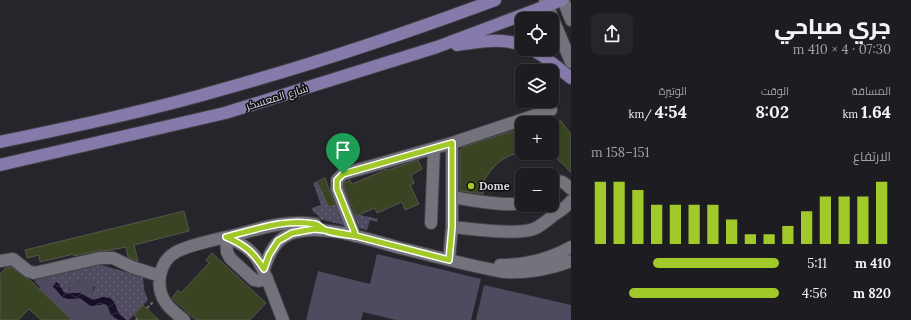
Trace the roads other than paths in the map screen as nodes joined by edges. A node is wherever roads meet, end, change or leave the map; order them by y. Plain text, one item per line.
1 (470, 0) edge
2 (495, 0) edge
3 (562, 0) edge
4 (546, 3) edge
5 (444, 19) junction
6 (571, 20) edge
7 (515, 43) edge
8 (437, 47) junction
9 (543, 56) edge
10 (571, 62) edge
11 (571, 78) edge
12 (551, 110) dead end
13 (0, 142) edge
14 (452, 143) junction
15 (434, 148) junction
16 (0, 165) edge
17 (559, 181) edge
18 (571, 189) edge
19 (452, 197) junction
20 (571, 201) edge
21 (515, 204) edge
22 (431, 223) dead end
23 (452, 227) junction
24 (324, 230) junction
25 (356, 236) junction
26 (226, 237) junction
27 (571, 247) edge
28 (449, 260) junction
29 (0, 261) edge
30 (571, 261) edge
31 (475, 265) junction
32 (265, 273) junction
33 (160, 276) junction
34 (184, 320) edge
35 (283, 320) edge

1 - 5 main road
2 - 5 main road, شارع المعسكر
3 - 4 main road, شارع المعسكر
3 - 6 street
4 - 8 main road, شارع المعسكر
4 - 10 street
5 - 13 main road, شارع المعسكر
7 - 8 main road
8 - 16 main road, شارع المعسكر
9 - 11 main road
12 - 14 street
14 - 15 street
14 - 19 street
15 - 22 street
15 - 25 street
17 - 18 street
19 - 21 street
19 - 23 street
20 - 23 street
23 - 28 street
24 - 25 street
24 - 26 street
24 - 32 street
25 - 28 street
26 - 32 street
26 - 32 street
26 - 33 street
27 - 31 street
28 - 31 street
29 - 33 street
30 - 31 street
32 - 35 street
33 - 34 street

